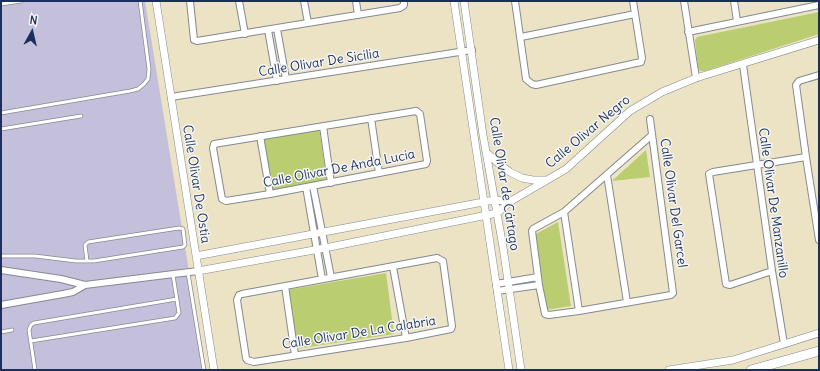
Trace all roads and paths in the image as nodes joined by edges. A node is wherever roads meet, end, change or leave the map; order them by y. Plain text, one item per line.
1 (21, 1) edge
2 (140, 1) edge
3 (156, 1) edge
4 (190, 1) edge
5 (239, 1) edge
6 (304, 1) edge
7 (356, 1) edge
8 (404, 1) edge
9 (454, 1) edge
10 (464, 1) edge
11 (515, 1) edge
12 (633, 1) edge
13 (684, 1) edge
14 (734, 1) edge
15 (1, 4) edge
16 (819, 5) edge
17 (635, 14) junction
18 (358, 15) junction
19 (737, 21) junction
20 (308, 23) junction
21 (277, 29) junction
22 (268, 30) junction
23 (688, 32) junction
24 (245, 34) junction
25 (521, 37) junction
26 (819, 40) edge
27 (472, 50) junction
28 (462, 52) junction
29 (743, 65) junction
30 (819, 76) edge
31 (696, 78) junction
32 (286, 79) junction
33 (277, 81) junction
34 (170, 97) junction
35 (1, 113) edge
36 (81, 116) dead end
37 (371, 118) junction
38 (650, 119) dead end
39 (323, 126) junction
40 (1, 129) edge
41 (652, 135) junction
42 (260, 136) junction
43 (487, 153) junction
44 (806, 158) junction
45 (756, 164) junction
46 (380, 173) junction
47 (607, 175) junction
48 (549, 180) junction
49 (331, 183) junction
50 (314, 186) junction
51 (306, 187) junction
52 (270, 194) junction
53 (494, 200) junction
54 (511, 201) junction
55 (483, 202) junction
56 (564, 212) junction
57 (497, 213) junction
58 (486, 216) junction
59 (322, 232) junction
60 (314, 234) junction
61 (819, 240) edge
62 (325, 248) junction
63 (317, 249) junction
64 (1, 256) edge
65 (196, 256) junction
66 (87, 261) junction
67 (393, 267) junction
68 (1, 270) edge
69 (198, 271) junction
70 (772, 272) junction
71 (186, 273) junction
72 (174, 275) junction
73 (330, 277) junction
74 (538, 277) junction
75 (322, 279) junction
76 (85, 285) junction
77 (509, 285) junction
78 (539, 285) junction
79 (285, 286) junction
80 (496, 287) junction
81 (177, 299) junction
82 (627, 302) junction
83 (1, 305) edge
84 (579, 311) junction
85 (12, 330) dead end
86 (1, 332) edge
87 (819, 333) edge
88 (406, 338) junction
89 (31, 341) junction
90 (784, 344) junction
91 (819, 351) edge
92 (295, 355) junction
93 (35, 370) edge
94 (204, 370) edge
95 (214, 370) edge
96 (509, 370) edge
97 (522, 370) edge
98 (669, 370) edge
99 (751, 370) edge

1 - 15 lane
2 - 35 lane
3 - 34 street, Calle Olivar De Ostia
4 - 24 street
5 - 24 street
6 - 20 street
7 - 18 street
8 - 18 street
9 - 28 street, Calle Olivar de Cártago
10 - 27 street, Calle Olivar de Cártago
11 - 25 street
12 - 17 street
13 - 23 street
14 - 19 street
16 - 19 street
17 - 25 street
17 - 25 street
18 - 20 street
19 - 23 street
20 - 21 street
21 - 22 street
21 - 32 street
22 - 24 street
22 - 33 street
23 - 31 street
26 - 29 street, Calle Olivar Negro
27 - 28 street, Calle Olivar De Sicilia
27 - 43 street, Calle Olivar de Cártago
28 - 32 street, Calle Olivar De Sicilia
28 - 55 street, Calle Olivar de Cártago
29 - 31 street, Calle Olivar Negro
29 - 45 street, Calle Olivar De Manzanillo
30 - 44 street
31 - 48 street, Calle Olivar Negro
32 - 33 street, Calle Olivar De Sicilia
33 - 34 street, Calle Olivar De Sicilia
34 - 65 street, Calle Olivar De Ostia
36 - 40 lane
37 - 39 street, Calle Olivar De Anda Lucia
37 - 46 street
37 - 46 street, Calle Olivar De Anda Lucia
38 - 41 street, Calle Olivar Del Garcel
39 - 42 street, Calle Olivar De Anda Lucia
39 - 49 street
41 - 47 street
41 - 82 street, Calle Olivar Del Garcel
42 - 52 street
42 - 52 street, Calle Olivar De Anda Lucia
43 - 48 street
43 - 53 street, Calle Olivar de Cártago
44 - 45 street
44 - 61 street
45 - 70 street, Calle Olivar De Manzanillo
45 - 70 street
46 - 49 street, Calle Olivar De Anda Lucia
47 - 56 street
47 - 82 street
48 - 54 street, Calle Olivar Negro
49 - 50 street, Calle Olivar De Anda Lucia
50 - 51 street, Calle Olivar De Anda Lucia
50 - 59 street
51 - 52 street, Calle Olivar De Anda Lucia
51 - 60 street
53 - 54 street
53 - 55 street
53 - 57 street, Calle Olivar de Cártago
54 - 57 street, Calle Olivar Negro
55 - 58 street, Calle Olivar de Cártago
55 - 59 street
56 - 74 street
56 - 84 street
57 - 58 street
57 - 77 street, Calle Olivar de Cártago
58 - 62 street
58 - 80 street, Calle Olivar de Cártago
59 - 60 street
59 - 62 street
60 - 63 street
60 - 65 street
62 - 63 street
62 - 73 street
63 - 69 street
63 - 75 street
64 - 66 lane
65 - 69 street, Calle Olivar De Ostia
66 - 66 lane
67 - 73 street, Calle Olivar De La Calabria
67 - 88 street
67 - 88 street, Calle Olivar De La Calabria
68 - 76 street
69 - 71 street
69 - 95 street, Calle Olivar De Ostia
70 - 90 street, Calle Olivar De Manzanillo
71 - 72 street
71 - 94 lane
72 - 76 street
72 - 81 lane
73 - 75 street, Calle Olivar De La Calabria
74 - 77 street
74 - 78 street
75 - 79 street, Calle Olivar De La Calabria
76 - 83 street
77 - 78 street
77 - 80 street
77 - 97 street, Calle Olivar de Cártago
78 - 84 street
79 - 92 street
79 - 92 street, Calle Olivar De La Calabria
80 - 96 street, Calle Olivar de Cártago
81 - 89 lane
81 - 89 lane
82 - 84 street
85 - 86 lane
87 - 90 street
88 - 92 street, Calle Olivar De La Calabria
89 - 93 lane
90 - 98 street
91 - 99 main road

